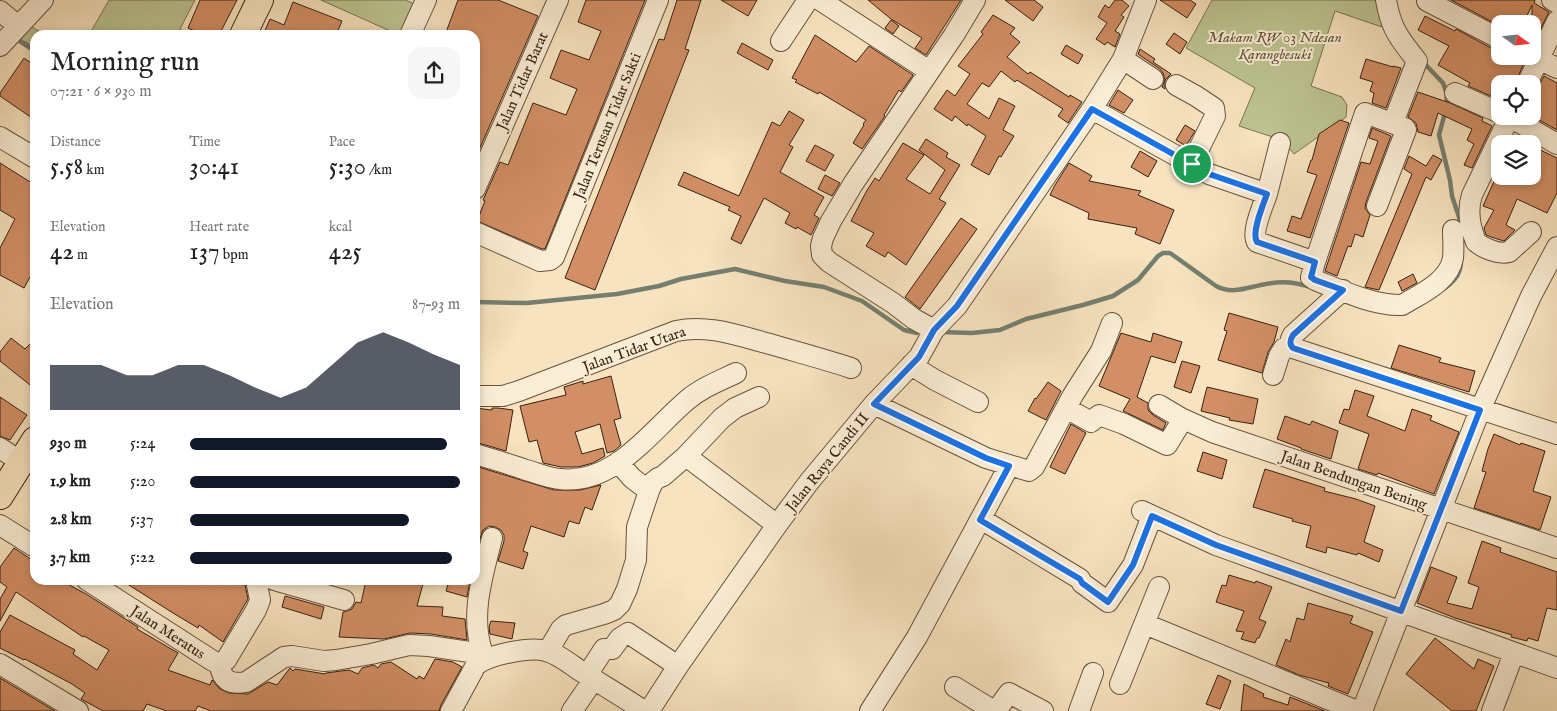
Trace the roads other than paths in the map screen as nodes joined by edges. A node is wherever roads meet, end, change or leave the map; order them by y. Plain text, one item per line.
1 (42, 0) edge
2 (260, 0) edge
3 (426, 0) edge
4 (558, 0) edge
5 (658, 0) edge
6 (808, 0) edge
7 (820, 0) edge
8 (975, 0) edge
9 (1146, 0) edge
10 (1386, 0) edge
11 (1427, 0) edge
12 (1552, 0) edge
13 (1557, 3) edge
14 (0, 11) edge
15 (1557, 21) edge
16 (245, 30) edge
17 (412, 30) edge
18 (1491, 34) edge
19 (10, 35) edge
20 (781, 41) dead end
21 (1541, 48) edge
22 (1123, 59) junction
23 (1541, 60) edge
24 (1557, 68) edge
25 (929, 71) junction
26 (1153, 79) dead end
27 (1176, 85) dead end
28 (1455, 93) dead end
29 (1092, 109) junction
30 (1491, 109) edge
31 (1394, 123) junction
32 (1503, 125) edge
33 (1523, 125) edge
34 (0, 137) edge
35 (1280, 143) dead end
36 (1557, 144) edge
37 (30, 155) edge
38 (1192, 164) junction
39 (480, 178) edge
40 (1267, 194) junction
41 (1377, 206) dead end
42 (1453, 230) dead end
43 (1532, 232) dead end
44 (480, 234) edge
45 (1557, 247) edge
46 (1315, 262) junction
47 (1337, 296) junction
48 (1112, 323) dead end
49 (934, 330) junction
50 (1291, 346) junction
51 (915, 361) junction
52 (852, 368) dead end
53 (736, 373) dead end
54 (1273, 375) dead end
55 (480, 396) edge
56 (758, 397) dead end
57 (978, 402) dead end
58 (874, 404) junction
59 (1159, 405) dead end
60 (1066, 408) junction
61 (1480, 410) junction
62 (1182, 419) junction
63 (1557, 434) edge
64 (30, 443) edge
65 (11, 455) edge
66 (480, 455) edge
67 (686, 456) junction
68 (618, 462) junction
69 (1009, 466) junction
70 (649, 491) junction
71 (0, 496) edge
72 (1442, 509) junction
73 (980, 520) junction
74 (777, 524) junction
75 (0, 525) edge
76 (492, 538) dead end
77 (30, 544) edge
78 (1557, 548) edge
79 (95, 585) edge
80 (257, 585) edge
81 (292, 585) edge
82 (1159, 587) dead end
83 (344, 600) dead end
84 (1401, 611) junction
85 (1145, 624) junction
86 (548, 651) junction
87 (1514, 653) junction
88 (482, 657) junction
89 (0, 664) edge
90 (220, 664) junction
91 (678, 666) junction
92 (1557, 668) edge
93 (1093, 673) dead end
94 (590, 677) junction
95 (1120, 684) dead end
96 (956, 687) dead end
97 (1032, 709) edge
98 (78, 711) edge
99 (451, 711) edge
100 (572, 711) edge
101 (644, 711) edge
102 (649, 711) edge
103 (870, 711) edge
104 (995, 711) edge
105 (1079, 711) edge
106 (1358, 711) edge
107 (1362, 711) edge
108 (1492, 711) edge

1 - 19 street
2 - 16 main road
3 - 17 street
4 - 39 street, Jalan Tidar Barat
5 - 44 street, Jalan Terusan Tidar Sakti
6 - 20 street
7 - 25 street
8 - 25 street
9 - 22 street, Jalan Raya Candi II
10 - 31 street
11 - 18 street
12 - 13 street
14 - 19 street
15 - 21 street
22 - 26 street
22 - 29 street, Jalan Raya Candi II
23 - 24 street
25 - 49 street
27 - 38 street
28 - 30 street
29 - 38 street
29 - 49 street, Jalan Raya Candi II
31 - 41 street
31 - 46 street
32 - 43 street
33 - 36 street
34 - 37 street
35 - 40 street
38 - 40 street
40 - 46 street
42 - 47 street
45 - 61 street
46 - 47 street
47 - 50 street
48 - 60 street
49 - 51 street, Jalan Raya Candi II
50 - 54 street
50 - 61 street
51 - 57 street
51 - 58 street, Jalan Raya Candi II
52 - 55 street, Jalan Tidar Utara
53 - 68 street
56 - 67 street
58 - 69 street
58 - 74 street, Jalan Raya Candi II
59 - 62 street, Jalan Bendungan Bening
60 - 62 street
60 - 69 street
61 - 63 street
61 - 72 street
62 - 72 street, Jalan Bendungan Bening
64 - 65 main road
65 - 71 main road
66 - 68 street
67 - 70 street
67 - 74 street
68 - 70 street
69 - 73 street
70 - 86 street
72 - 78 street, Jalan Bendungan Bening
72 - 84 street
73 - 84 street
73 - 103 street
74 - 91 street, Jalan Raya Candi II
75 - 77 street
76 - 88 street
79 - 90 street, Jalan Meratus
80 - 90 street, Jalan Meratus
81 - 83 street
82 - 85 street
84 - 87 street
84 - 107 street
85 - 95 street
85 - 106 street
86 - 88 street
86 - 94 street
87 - 92 street
87 - 108 street
88 - 90 street
88 - 99 street
89 - 98 street
91 - 94 street
91 - 102 street, Jalan Raya Candi II
93 - 105 street
94 - 100 street
94 - 101 street
96 - 104 street
97 - 104 street

